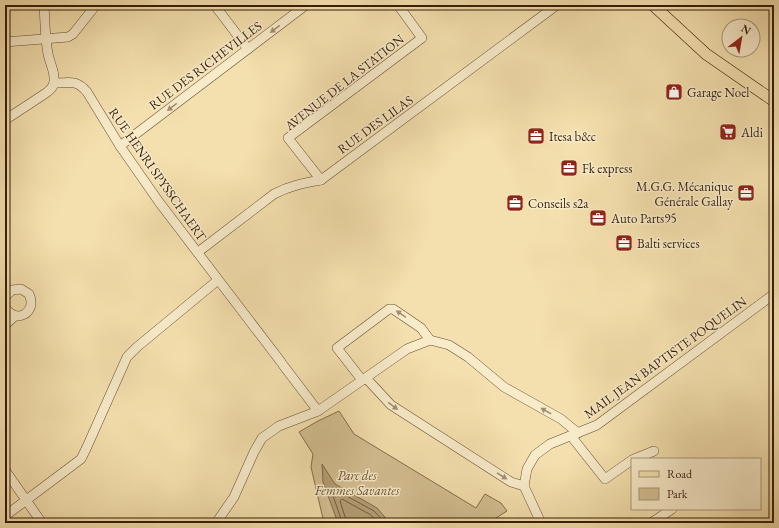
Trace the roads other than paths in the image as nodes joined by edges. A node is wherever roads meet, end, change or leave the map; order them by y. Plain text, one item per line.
1 (44, 5) edge
2 (96, 5) edge
3 (218, 5) edge
4 (306, 5) edge
5 (398, 5) edge
6 (557, 5) edge
7 (653, 5) edge
8 (46, 39) junction
9 (5, 42) edge
10 (248, 49) junction
11 (54, 83) junction
12 (774, 101) edge
13 (5, 120) edge
14 (120, 146) junction
15 (321, 180) junction
16 (202, 249) dead end
17 (218, 280) junction
18 (774, 294) edge
19 (5, 297) edge
20 (5, 307) edge
21 (15, 316) junction
22 (5, 325) edge
23 (430, 340) junction
24 (364, 379) junction
25 (318, 411) junction
26 (575, 434) junction
27 (654, 451) dead end
28 (638, 458) edge
29 (631, 461) edge
30 (5, 470) edge
31 (524, 486) junction
32 (26, 500) junction
33 (670, 510) edge
34 (5, 516) edge
35 (42, 523) edge
36 (216, 523) edge
37 (541, 523) edge
38 (651, 523) edge

1 - 8 street
2 - 8 street
3 - 10 street
4 -> 10 street, RUE DES RICHEVILLES
5 - 15 street, AVENUE DE LA STATION
6 - 15 street, RUE DES LILAS
7 - 12 main road
8 - 9 street
8 - 11 street
10 -> 14 street, RUE DES RICHEVILLES
11 - 13 street
11 - 14 street, RUE HENRI SPYSSCHAERT
14 - 17 street, RUE HENRI SPYSSCHAERT
15 - 16 street, RUE DES LILAS
17 - 25 street, RUE HENRI SPYSSCHAERT
17 - 32 street
18 - 26 street, MAIL JEAN BAPTISTE POQUELIN
19 - 21 street
20 - 21 street
21 - 22 street
23 - 24 street
23 -> 24 street
26 -> 23 street
24 - 25 street
24 -> 31 street
25 - 36 street
26 - 29 street
26 - 31 street, MAIL JEAN BAPTISTE POQUELIN
27 - 28 street
30 - 32 street
31 - 37 street
32 - 34 street
32 - 35 street
33 - 38 street

